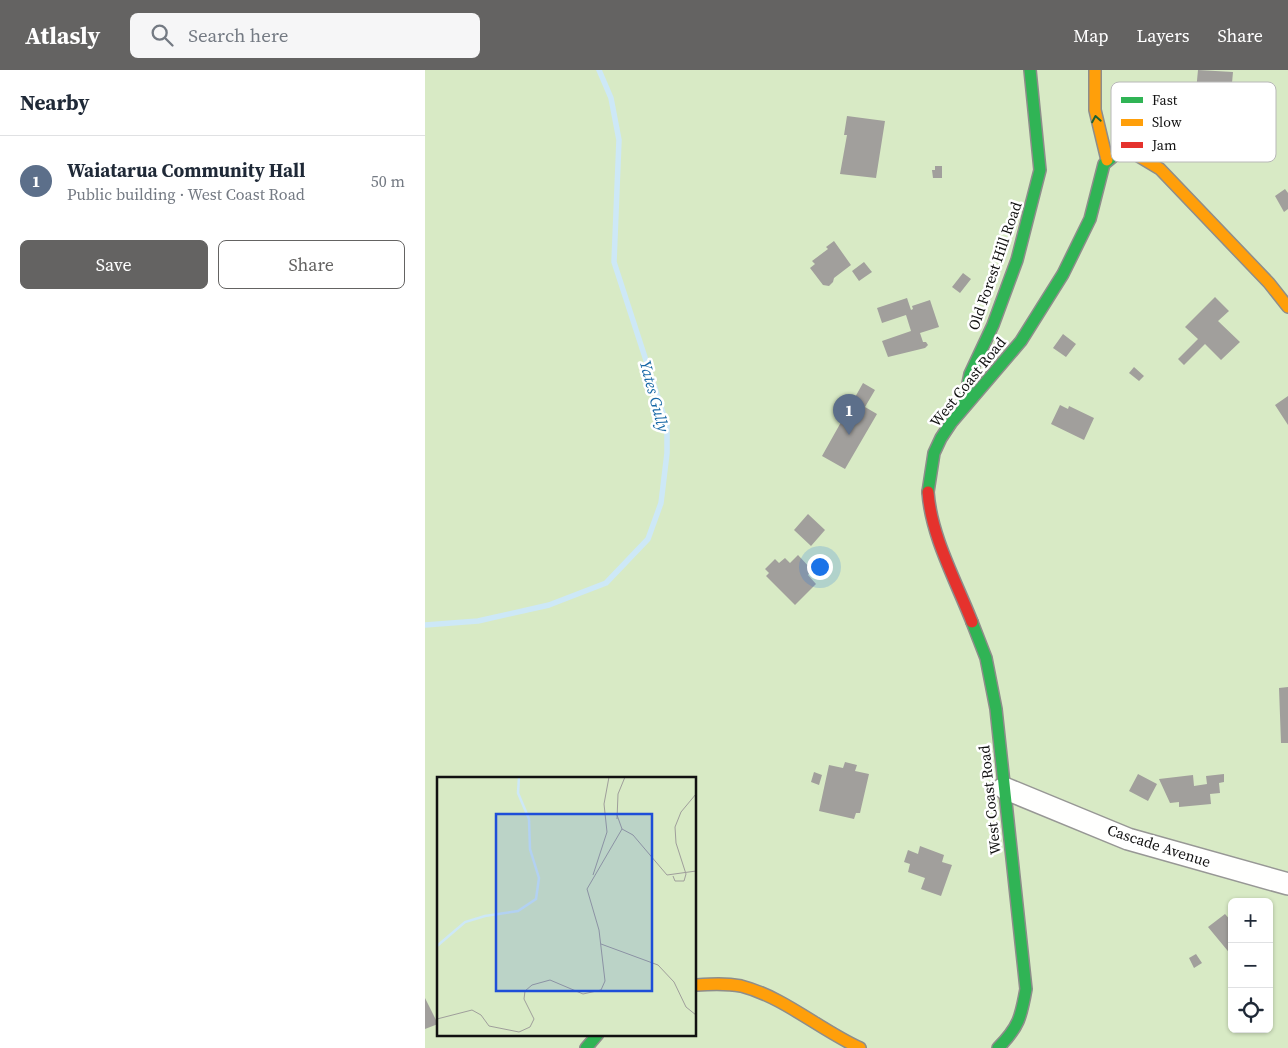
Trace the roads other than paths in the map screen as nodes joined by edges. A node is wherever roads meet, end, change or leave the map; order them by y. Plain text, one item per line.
1 (1030, 70) edge
2 (1095, 74) edge
3 (1108, 106) dead end
4 (1111, 157) edge
5 (1107, 160) junction
6 (1149, 162) edge
7 (1288, 306) edge
8 (963, 408) junction
9 (1004, 788) junction
10 (1288, 884) edge
11 (696, 985) edge
12 (596, 1036) edge
13 (586, 1048) edge
14 (859, 1048) edge
15 (998, 1048) edge

1 - 8 main road, Old Forest Hill Road
2 - 3 main road
5 -> 2 main road
4 - 5 main road
5 - 8 main road, West Coast Road
6 - 7 main road
8 - 9 main road, West Coast Road
9 - 10 street, Cascade Avenue
9 - 15 main road, West Coast Road
11 - 14 main road
12 - 13 main road

